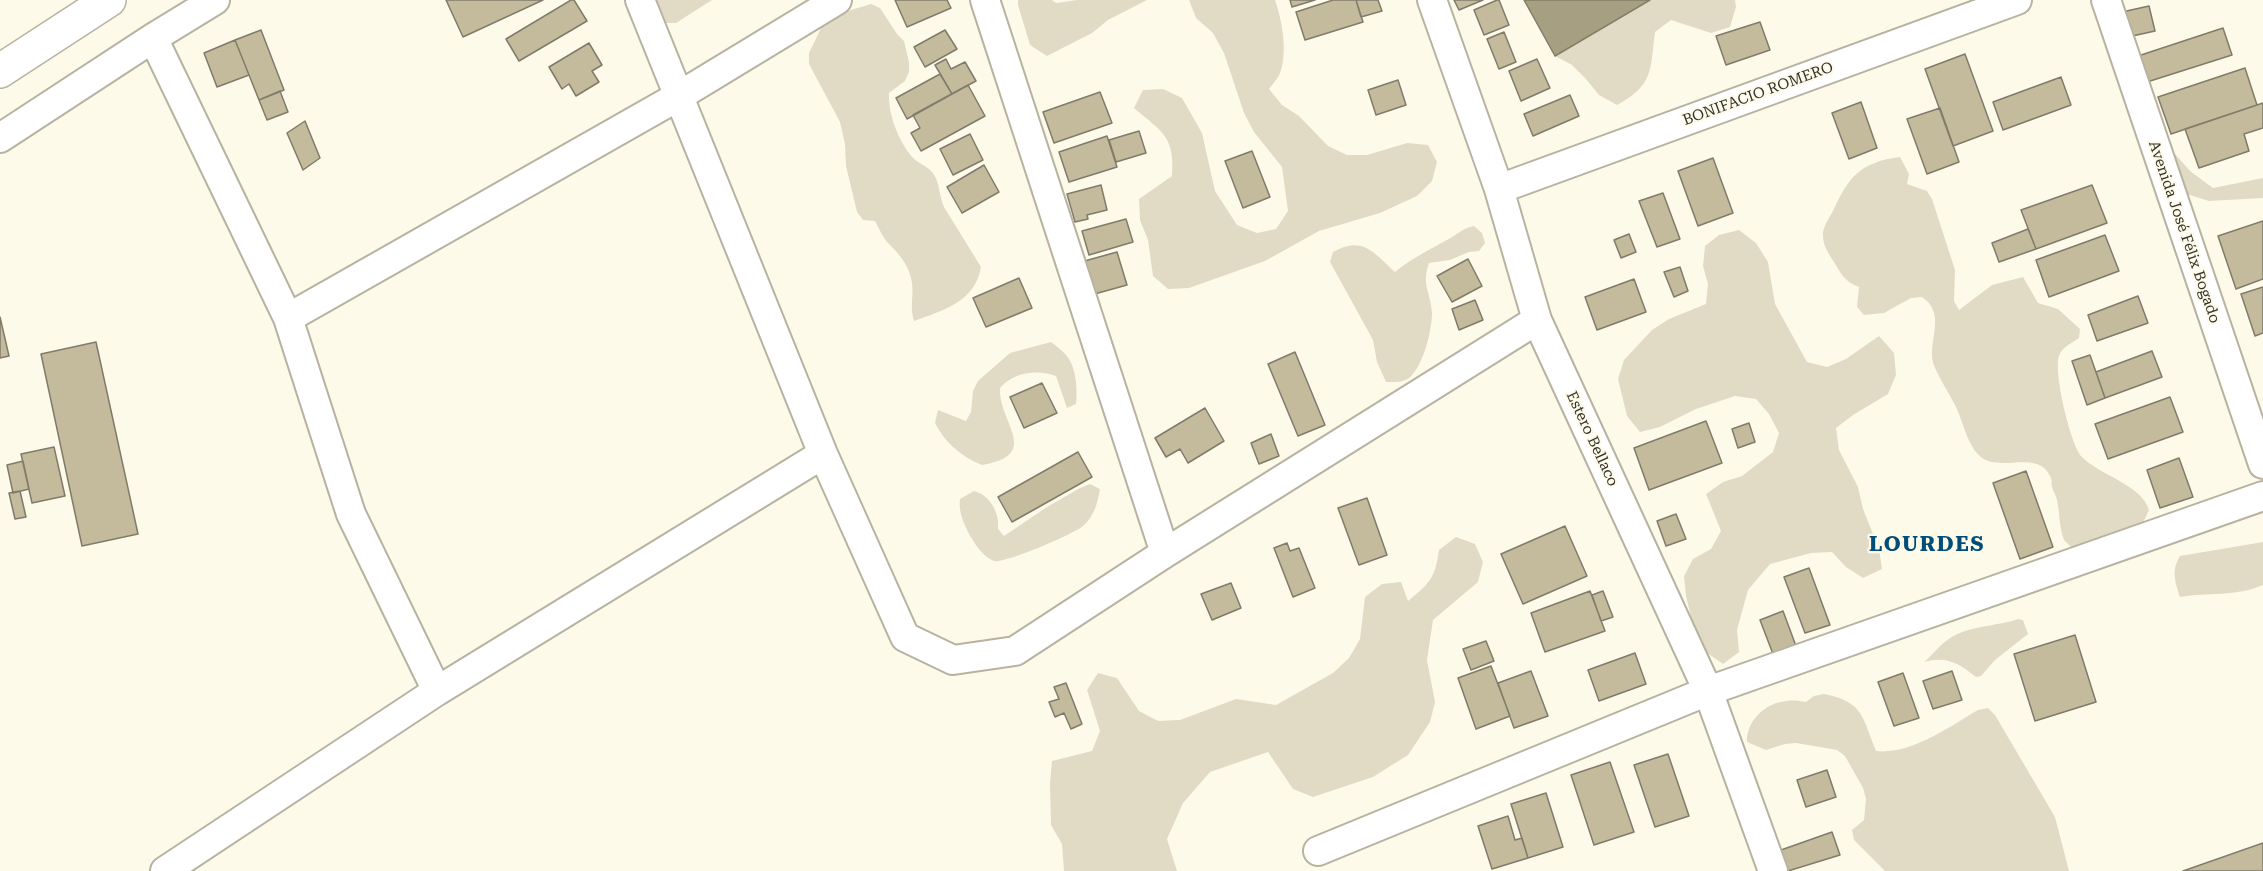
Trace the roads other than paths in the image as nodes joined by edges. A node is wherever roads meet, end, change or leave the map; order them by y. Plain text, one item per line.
1 (109, 0) edge
2 (215, 0) edge
3 (640, 0) edge
4 (837, 0) edge
5 (985, 0) edge
6 (1432, 0) edge
7 (2017, 0) edge
8 (2106, 0) edge
9 (153, 38) junction
10 (0, 71) edge
11 (679, 96) junction
12 (0, 138) edge
13 (1499, 189) junction
14 (288, 318) junction
15 (1537, 320) junction
16 (823, 454) junction
17 (2263, 464) edge
18 (2263, 496) edge
19 (1165, 553) junction
20 (1708, 691) junction
21 (437, 692) junction
22 (1318, 851) dead end
23 (165, 871) edge
24 (1773, 871) edge

1 - 10 highway
2 - 9 street
3 - 11 street
4 - 11 street
5 - 19 street
6 - 13 street, Estero Bellaco
7 - 13 street, BONIFACIO ROMERO
8 - 17 street, Avenida José Félix Bogado
9 - 12 street
9 - 14 street
11 - 14 street
11 - 16 street
13 - 15 street, Estero Bellaco
14 - 21 street
15 - 19 street
15 - 20 street, Estero Bellaco
16 - 19 street
16 - 21 street
18 - 20 street
20 - 22 street
20 - 24 street, Estero Bellaco
21 - 23 street

